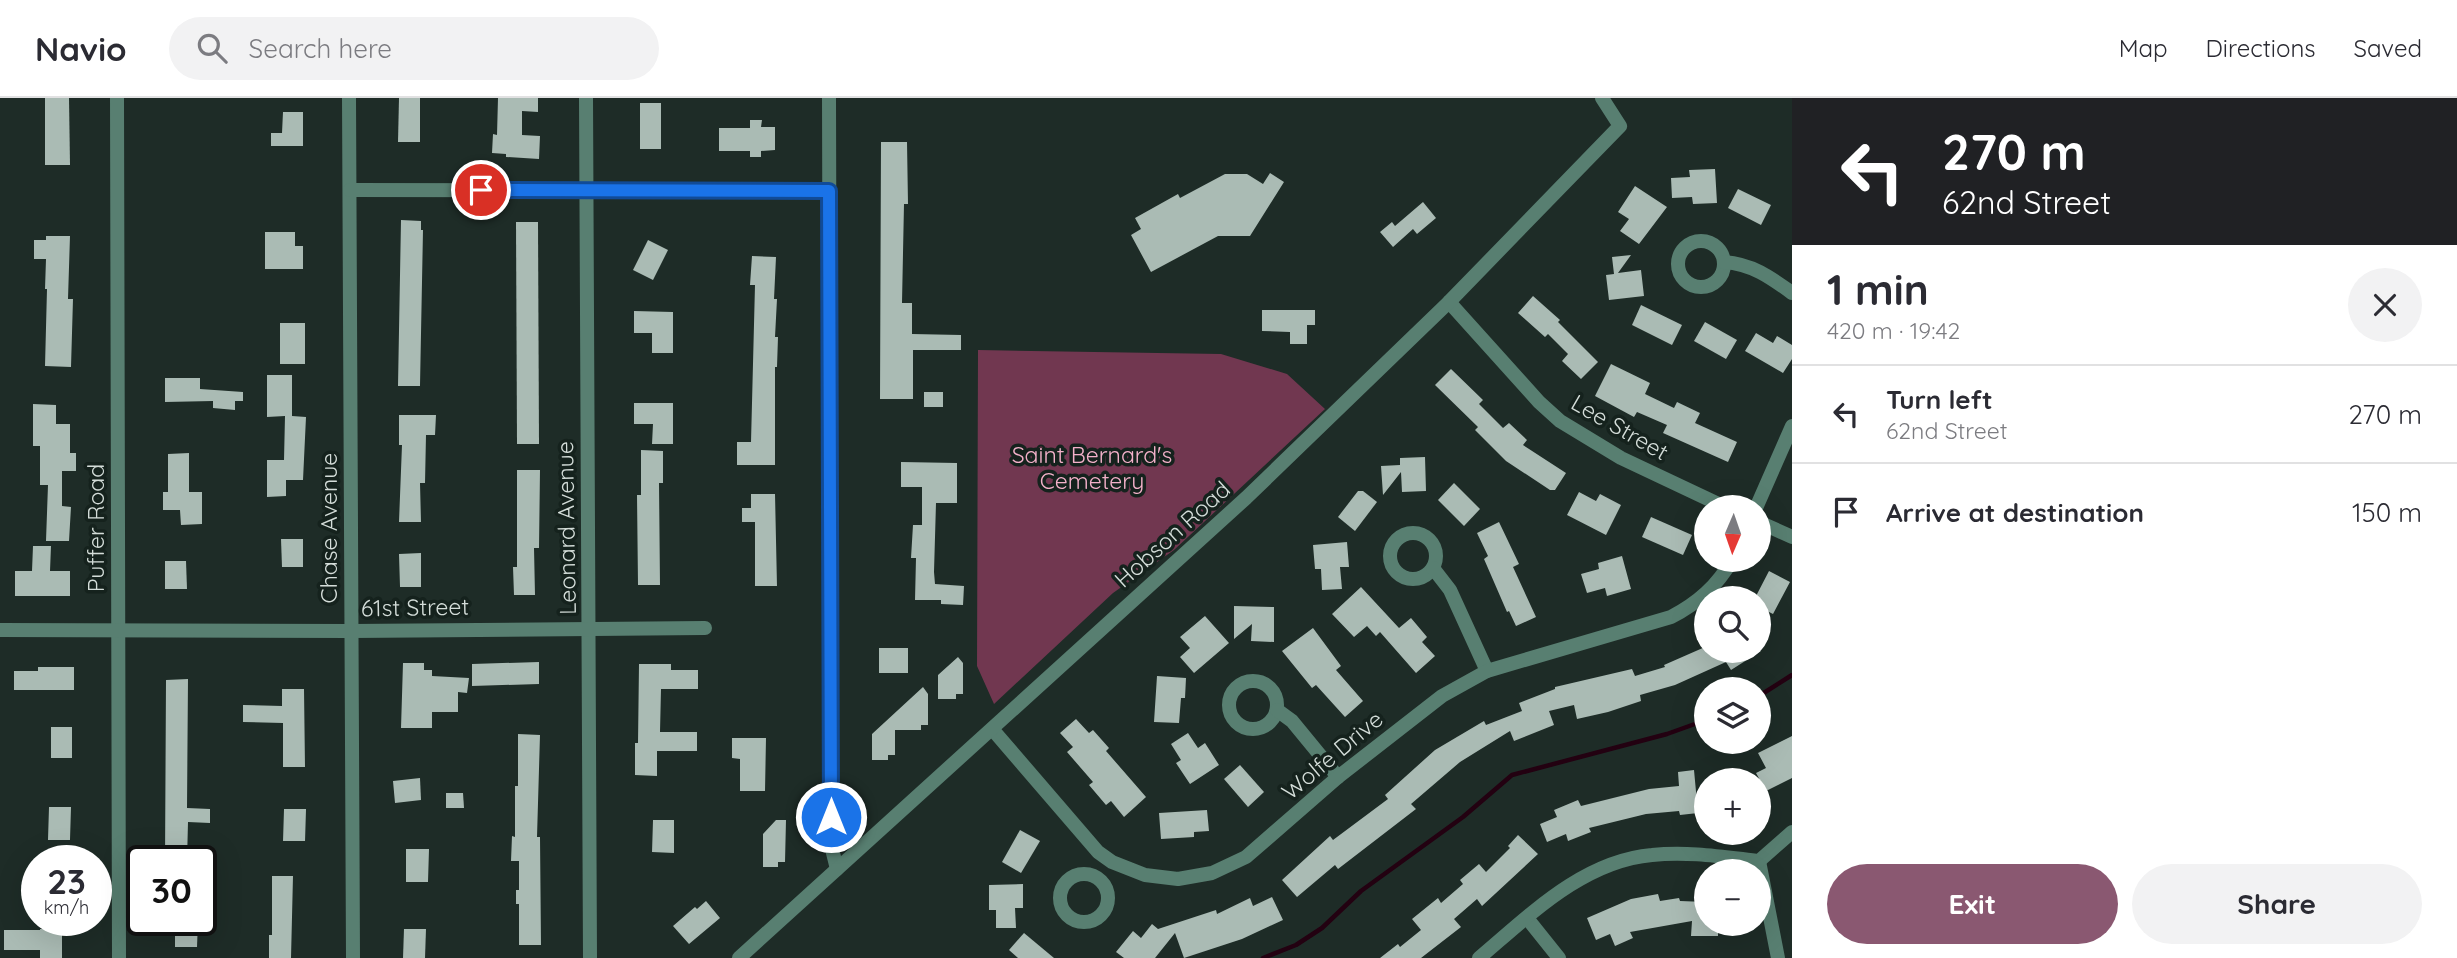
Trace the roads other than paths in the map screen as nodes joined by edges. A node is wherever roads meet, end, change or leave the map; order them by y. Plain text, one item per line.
1 (117, 98) edge
2 (349, 98) edge
3 (586, 98) edge
4 (829, 98) edge
5 (1602, 98) edge
6 (350, 190) junction
7 (586, 190) junction
8 (829, 191) junction
9 (1724, 262) dead end
10 (1792, 293) edge
11 (1449, 302) junction
12 (1792, 426) edge
13 (1699, 495) edge
14 (1762, 495) edge
15 (1771, 527) edge
16 (1792, 537) edge
17 (1433, 568) dead end
18 (1723, 572) edge
19 (705, 628) dead end
20 (0, 629) edge
21 (590, 629) junction
22 (118, 631) junction
23 (352, 631) junction
24 (1487, 671) junction
25 (1277, 710) dead end
26 (993, 730) junction
27 (1338, 777) junction
28 (1792, 832) edge
29 (1744, 859) edge
30 (1761, 859) edge
31 (1112, 862) junction
32 (837, 869) junction
33 (1098, 879) dead end
34 (1527, 918) junction
35 (1771, 922) edge
36 (119, 958) edge
37 (353, 958) edge
38 (590, 958) edge
39 (739, 958) edge
40 (1479, 958) edge
41 (1559, 958) edge
42 (1778, 958) edge

1 - 22 street, Puffer Road
2 - 6 street, Chase Avenue
3 - 7 street, Leonard Avenue
4 - 8 street
5 - 11 street, Hobson Road
6 - 7 street
6 - 23 street, Chase Avenue
7 - 8 street
7 - 21 street, Leonard Avenue
8 - 32 street
9 - 10 street
11 - 13 street, Lee Street
11 - 26 street, Hobson Road
12 - 14 street
15 - 16 street
17 - 24 street
18 - 24 street, Wolfe Drive
19 - 21 street, 61st Street
20 - 22 street, 61st Street
21 - 23 street, 61st Street
21 - 38 street, Leonard Avenue
22 - 23 street, 61st Street
22 - 36 street, Puffer Road
23 - 37 street, Chase Avenue
24 - 27 street, Wolfe Drive
25 - 27 street
26 - 31 street, Wolfe Drive
26 - 32 street, Hobson Road
27 - 31 street, Wolfe Drive
28 - 30 street
29 - 34 street
31 - 33 street
32 - 39 street, Hobson Road
34 - 40 street
34 - 41 street
35 - 42 street

